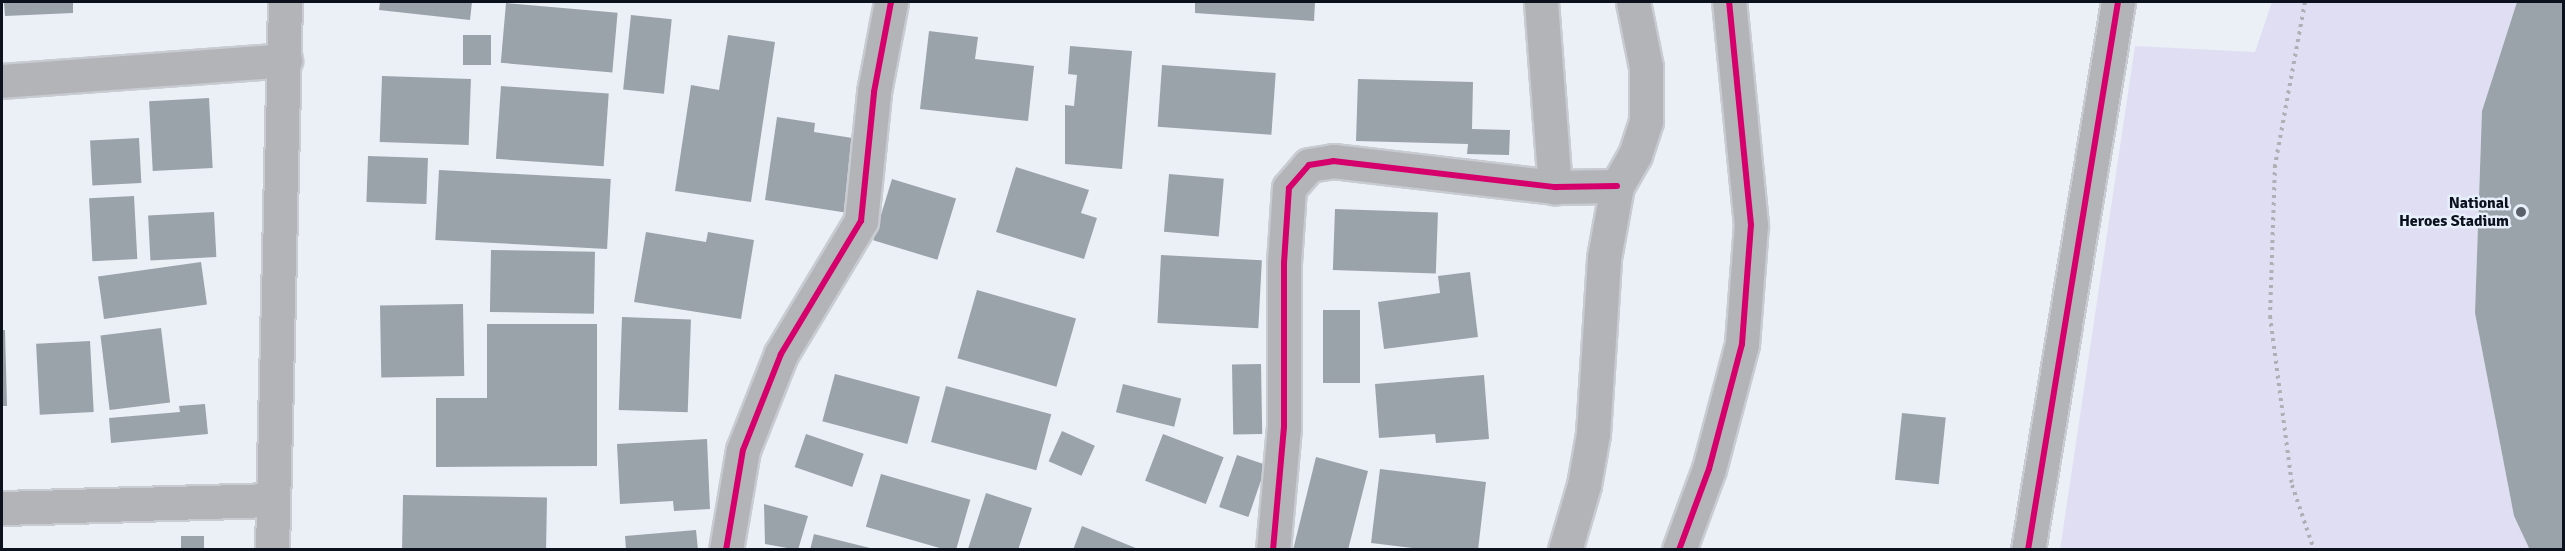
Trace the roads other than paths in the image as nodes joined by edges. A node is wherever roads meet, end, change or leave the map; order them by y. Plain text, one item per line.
1 (285, 2) edge
2 (891, 2) edge
3 (1540, 2) edge
4 (1633, 2) edge
5 (1729, 2) edge
6 (2118, 2) edge
7 (285, 60) junction
8 (2, 81) edge
9 (1617, 186) junction
10 (1555, 187) junction
11 (272, 500) junction
12 (2, 508) edge
13 (272, 549) edge
14 (726, 549) edge
15 (1273, 549) edge
16 (1565, 549) edge
17 (1679, 549) edge
18 (2028, 549) edge

1 - 7 street
2 - 14 street
3 - 10 street
4 - 9 street
5 - 17 street
6 - 18 street
7 - 8 street
7 - 11 street
9 - 10 street
9 - 16 street
10 - 15 street
11 - 12 street
11 - 13 street

